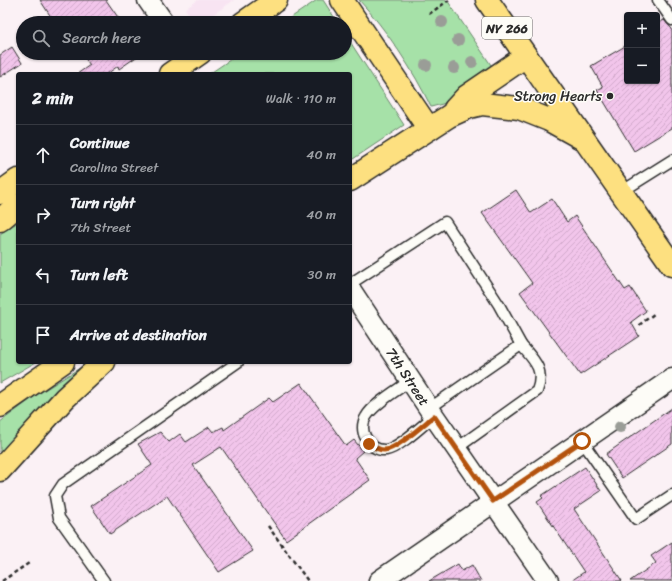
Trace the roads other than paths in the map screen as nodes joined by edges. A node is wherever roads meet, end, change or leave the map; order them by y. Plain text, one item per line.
1 (148, 0) edge
2 (276, 0) edge
3 (342, 0) edge
4 (487, 0) edge
5 (658, 0) edge
6 (159, 16) edge
7 (253, 16) edge
8 (672, 20) edge
9 (526, 56) junction
10 (185, 60) edge
11 (172, 72) edge
12 (449, 116) junction
13 (429, 129) junction
14 (583, 139) junction
15 (672, 160) edge
16 (352, 179) edge
17 (16, 181) edge
18 (621, 192) junction
19 (0, 193) edge
20 (16, 207) edge
21 (0, 220) edge
22 (672, 265) edge
23 (352, 283) edge
24 (352, 292) edge
25 (522, 345) junction
26 (60, 364) edge
27 (102, 364) edge
28 (235, 364) edge
29 (411, 380) junction
30 (672, 380) edge
31 (0, 406) edge
32 (432, 412) junction
33 (582, 441) junction
34 (457, 448) junction
35 (0, 470) edge
36 (672, 494) edge
37 (493, 501) junction
38 (104, 581) edge
39 (379, 581) edge
40 (548, 581) edge

1 - 6 street
2 - 7 main road
3 - 13 main road
4 - 9 main road, NY 266
5 - 8 lane
9 - 12 main road
9 - 14 main road
10 - 11 main road
12 - 13 main road
12 - 14 main road
13 - 16 main road
14 - 18 main road
15 - 18 lane
17 - 19 main road
18 - 22 main road
20 - 21 main road
23 - 25 lane
24 - 29 street, 7th Street
25 - 32 lane
25 - 34 lane
26 - 31 main road
27 - 35 main road
28 - 38 lane
29 - 32 street, 7th Street
29 - 32 lane
30 - 33 street
32 - 34 street, 7th Street
33 - 36 lane
33 - 37 street
34 - 37 street, 7th Street
37 - 39 street
37 - 40 street, 7th Street

